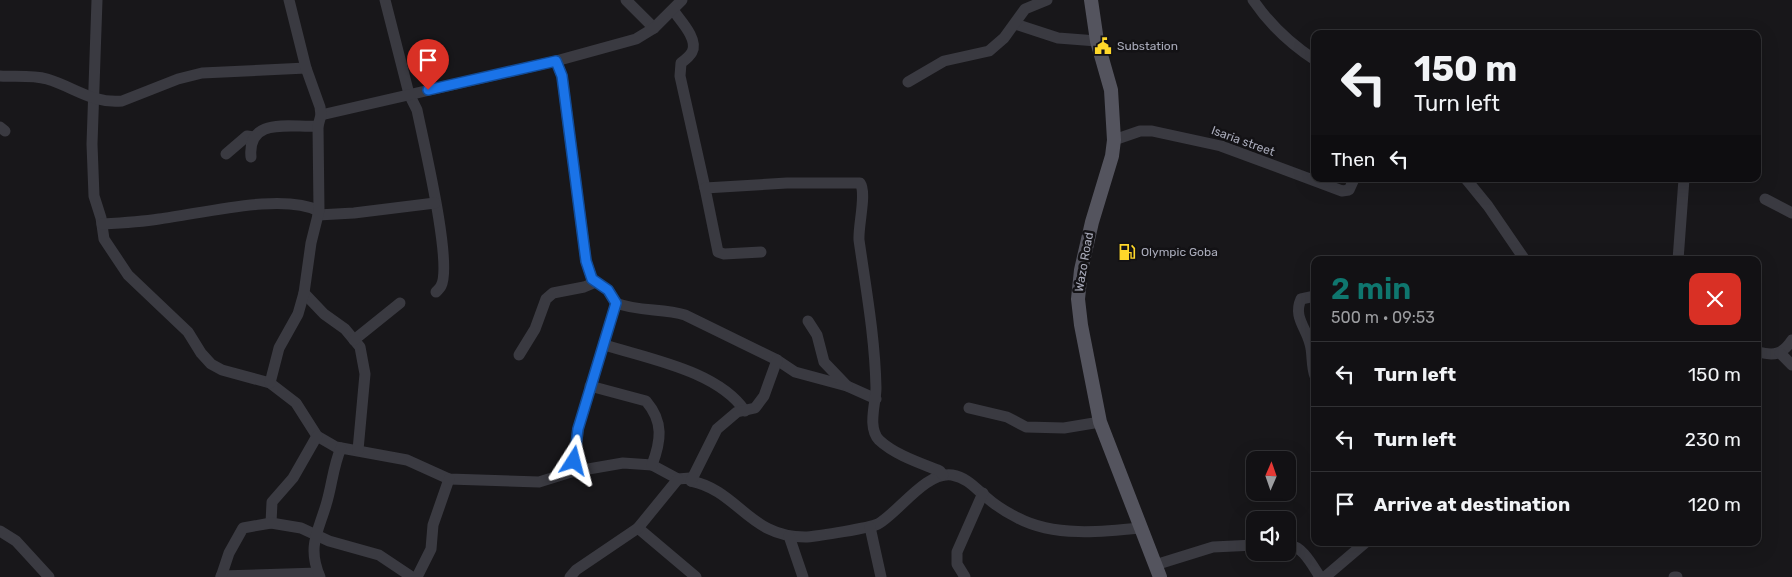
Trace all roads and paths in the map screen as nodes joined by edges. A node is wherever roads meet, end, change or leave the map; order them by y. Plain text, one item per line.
1 (97, 0) edge
2 (289, 0) edge
3 (385, 0) edge
4 (626, 0) edge
5 (682, 0) edge
6 (1046, 0) edge
7 (1091, 0) edge
8 (1253, 0) edge
9 (673, 10) junction
10 (1015, 24) junction
11 (654, 28) junction
12 (1097, 41) junction
13 (1311, 57) edge
14 (556, 61) junction
15 (306, 68) junction
16 (0, 76) edge
17 (908, 82) dead end
18 (409, 94) junction
19 (95, 99) junction
20 (320, 121) junction
21 (254, 137) junction
22 (1114, 140) junction
23 (226, 154) dead end
24 (251, 157) dead end
25 (1311, 180) edge
26 (1318, 182) edge
27 (1353, 182) edge
28 (1468, 182) edge
29 (1684, 182) edge
30 (705, 188) junction
31 (1765, 198) dead end
32 (435, 203) junction
33 (318, 213) junction
34 (1792, 213) edge
35 (102, 224) junction
36 (762, 252) dead end
37 (1522, 256) edge
38 (1678, 256) edge
39 (596, 282) junction
40 (436, 292) dead end
41 (304, 293) junction
42 (1311, 297) edge
43 (400, 303) dead end
44 (616, 303) junction
45 (808, 321) dead end
46 (354, 340) junction
47 (1792, 340) edge
48 (605, 345) junction
49 (1311, 350) edge
50 (1761, 353) edge
51 (1780, 353) junction
52 (519, 355) dead end
53 (777, 360) junction
54 (1792, 365) edge
55 (270, 383) junction
56 (590, 386) junction
57 (847, 386) junction
58 (876, 399) junction
59 (969, 408) dead end
60 (745, 411) junction
61 (1100, 422) junction
62 (317, 436) junction
63 (341, 448) junction
64 (358, 450) junction
65 (652, 464) junction
66 (571, 472) junction
67 (943, 475) junction
68 (449, 479) junction
69 (678, 479) junction
70 (691, 481) junction
71 (983, 494) junction
72 (271, 523) junction
73 (870, 527) junction
74 (638, 528) junction
75 (1141, 528) junction
76 (0, 531) edge
77 (315, 533) junction
78 (789, 536) junction
79 (1246, 545) edge
80 (1361, 546) edge
81 (1296, 547) edge
82 (1157, 571) edge
83 (319, 575) edge
84 (49, 577) edge
85 (221, 577) edge
86 (412, 577) edge
87 (417, 577) edge
88 (570, 577) edge
89 (696, 577) edge
90 (803, 577) edge
91 (881, 577) edge
92 (965, 577) edge
93 (1320, 577) edge
94 (1324, 577) edge

1 - 19 street
2 - 15 street
3 - 18 street
4 - 11 street
5 - 9 street
6 - 10 street
7 - 12 main road, Wazo Road
8 - 13 street
9 - 11 street
9 - 30 street
10 - 12 street
10 - 17 street
11 - 14 street
12 - 22 main road, Wazo Road
14 - 18 street
14 - 39 street
15 - 19 street
15 - 20 street
16 - 19 street
18 - 20 street
18 - 32 street
19 - 35 street
20 - 21 street
20 - 33 street
21 - 23 street
21 - 24 street
22 - 25 street, Isaria street
22 - 61 main road, Wazo Road
26 - 27 street, Isaria street
28 - 37 street
29 - 38 street
30 - 36 street
30 - 58 street
31 - 34 street
32 - 33 street
32 - 40 street
33 - 35 street
33 - 41 street
35 - 55 street
39 - 44 street
39 - 52 street
41 - 46 street
41 - 55 street
42 - 49 street
43 - 46 street
44 - 48 street
44 - 53 street
45 - 57 street
46 - 64 street
47 - 51 street
48 - 56 street
48 - 60 street
50 - 51 street
51 - 54 street
53 - 57 street
53 - 60 street
55 - 62 street
56 - 65 street
56 - 66 street
57 - 58 street
58 - 67 street
59 - 61 street
60 - 70 street
61 - 75 main road, Wazo Road
62 - 63 street
62 - 72 street
63 - 64 street
63 - 77 street
64 - 68 street
65 - 66 street
65 - 69 street
66 - 68 street
67 - 71 street
67 - 73 street
68 - 87 street
69 - 70 street
69 - 74 street
70 - 78 street
71 - 75 street
71 - 92 street
72 - 77 street
72 - 85 street
73 - 78 street
73 - 91 street
74 - 88 street
74 - 89 street
75 - 82 main road, Wazo Road
76 - 84 street
77 - 83 street
77 - 86 street
78 - 90 street
79 - 82 street
80 - 94 street
81 - 93 street
83 - 85 street

